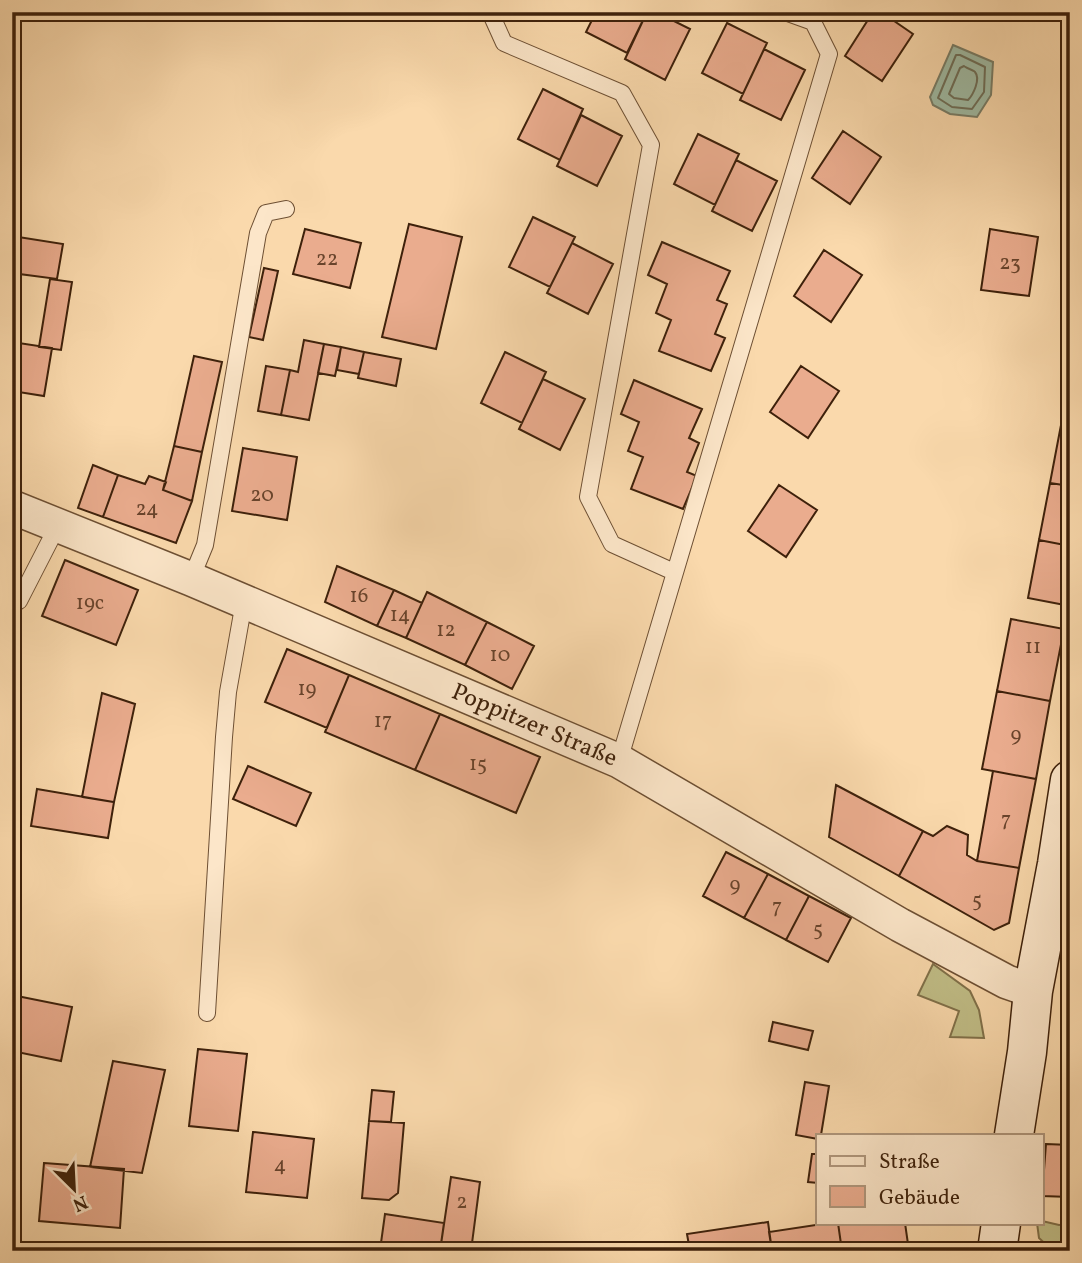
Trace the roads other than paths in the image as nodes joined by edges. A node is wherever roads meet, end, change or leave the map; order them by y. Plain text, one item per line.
1 (490, 12) edge
2 (785, 12) edge
3 (286, 209) dead end
4 (12, 506) edge
5 (58, 525) junction
6 (674, 572) junction
7 (191, 579) junction
8 (244, 602) junction
9 (12, 604) edge
10 (619, 761) junction
11 (1070, 780) edge
12 (1033, 991) junction
13 (207, 1013) dead end
14 (1014, 1134) edge
15 (1001, 1224) edge
16 (997, 1251) edge

1 - 6 lane
2 - 6 lane
3 - 7 lane
4 - 5 street, Poppitzer Straße
5 - 7 street, Poppitzer Straße
5 - 9 lane
6 - 10 lane
7 - 8 street, Poppitzer Straße
8 - 10 street, Poppitzer Straße
8 - 13 lane
10 - 12 street, Poppitzer Straße
11 - 12 main road
12 - 14 main road
15 - 16 main road

